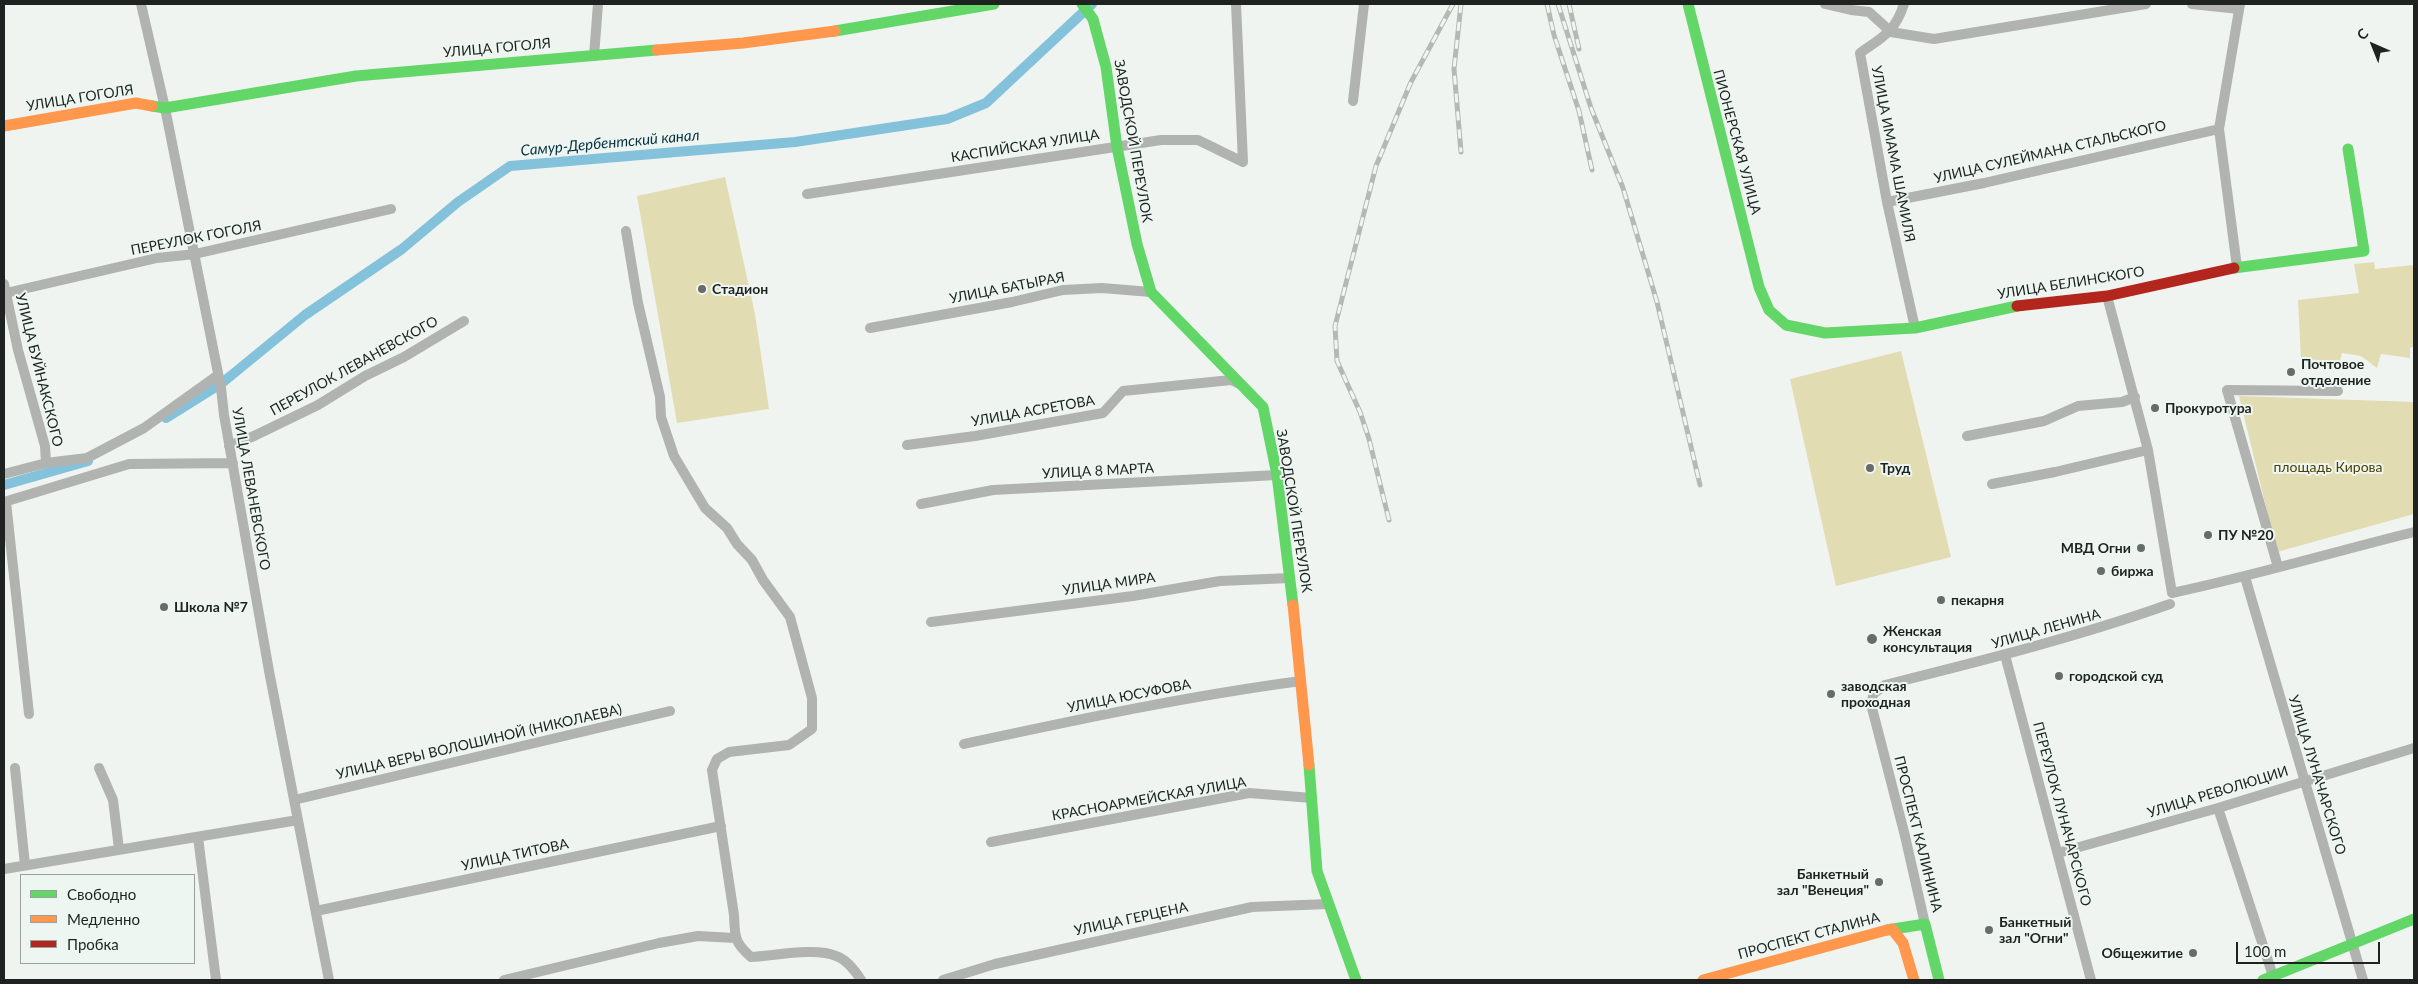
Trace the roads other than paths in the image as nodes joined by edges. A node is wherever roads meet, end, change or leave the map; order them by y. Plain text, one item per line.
1 (142, 4) edge
2 (598, 4) edge
3 (994, 4) edge
4 (1082, 4) edge
5 (1236, 4) edge
6 (1364, 4) edge
7 (1688, 4) edge
8 (1825, 4) edge
9 (1904, 4) edge
10 (2146, 4) edge
11 (2192, 4) edge
12 (2240, 6) edge
13 (1891, 32) junction
14 (594, 56) junction
15 (1352, 102) dead end
16 (166, 108) junction
17 (4, 126) edge
18 (2219, 129) junction
19 (1117, 147) junction
20 (2348, 149) dead end
21 (807, 194) dead end
22 (1887, 202) junction
23 (391, 209) dead end
24 (626, 230) dead end
25 (195, 254) junction
26 (2237, 267) junction
27 (1759, 287) joint
28 (5, 288) edge
29 (1151, 292) junction
30 (2107, 296) junction
31 (464, 321) dead end
32 (870, 328) dead end
33 (1915, 328) junction
34 (219, 381) junction
35 (1242, 385) junction
36 (2338, 391) dead end
37 (2135, 397) junction
38 (1967, 436) dead end
39 (908, 445) dead end
40 (229, 446) junction
41 (2148, 450) junction
42 (46, 463) junction
43 (233, 463) junction
44 (4, 474) edge
45 (1277, 475) junction
46 (1992, 484) dead end
47 (5, 502) edge
48 (921, 504) dead end
49 (2414, 532) edge
50 (2278, 567) junction
51 (2245, 577) junction
52 (1290, 578) junction
53 (2170, 604) dead end
54 (931, 622) dead end
55 (2005, 655) junction
56 (1301, 681) junction
57 (1873, 694) joint
58 (670, 712) dead end
59 (29, 714) dead end
60 (964, 744) dead end
61 (2414, 748) edge
62 (15, 768) dead end
63 (99, 768) dead end
64 (2304, 780) junction
65 (1312, 798) junction
66 (294, 800) junction
67 (2218, 808) junction
68 (298, 820) junction
69 (721, 826) junction
70 (198, 836) junction
71 (991, 842) dead end
72 (119, 848) junction
73 (2058, 853) junction
74 (25, 865) junction
75 (4, 869) edge
76 (1328, 904) junction
77 (316, 911) junction
78 (2414, 919) edge
79 (1925, 924) junction
80 (1892, 929) junction
81 (735, 938) junction
82 (2354, 942) junction
83 (2268, 978) edge
84 (216, 980) edge
85 (329, 980) edge
86 (504, 980) edge
87 (861, 980) edge
88 (943, 980) edge
89 (1356, 980) edge
90 (1702, 980) edge
91 (1914, 980) edge
92 (1939, 980) edge
93 (2091, 980) edge
94 (2363, 980) edge

1 - 16 street, УЛИЦА ЛЕВАНЕВСКОГО
2 - 14 street
3 - 14 street, УЛИЦА ГОГОЛЯ
4 - 19 street, ЗАВОДСКОЙ ПЕРЕУЛОК
5 - 19 street, КАСПИЙСКАЯ УЛИЦА
6 - 15 street
7 - 27 street, ПИОНЕРСКАЯ УЛИЦА
8 - 13 street
9 - 13 street, УЛИЦА ИМАМА ШАМИЛЯ
10 - 13 street
11 - 12 street
12 - 18 street
13 - 22 street, УЛИЦА ИМАМА ШАМИЛЯ
14 - 16 street, УЛИЦА ГОГОЛЯ
16 - 17 street, УЛИЦА ГОГОЛЯ
16 - 25 street, УЛИЦА ЛЕВАНЕВСКОГО
18 - 22 street, УЛИЦА СУЛЕЙМАНА СТАЛЬСКОГО
18 - 26 street
19 - 21 street, КАСПИЙСКАЯ УЛИЦА
19 - 29 street, ЗАВОДСКОЙ ПЕРЕУЛОК
20 - 26 street, УЛИЦА БЕЛИНСКОГО
22 - 33 street, УЛИЦА ИМАМА ШАМИЛЯ
23 - 25 street, ПЕРЕУЛОК ГОГОЛЯ
24 - 69 street
25 - 28 street, ПЕРЕУЛОК ГОГОЛЯ
25 - 34 street, УЛИЦА ЛЕВАНЕВСКОГО
26 - 30 street, УЛИЦА БЕЛИНСКОГО
27 - 33 street, УЛИЦА БЕЛИНСКОГО
28 - 42 street, УЛИЦА БУЙНАКСКОГО
29 - 32 street, УЛИЦА БАТЫРАЯ
29 - 35 street, ЗАВОДСКОЙ ПЕРЕУЛОК
30 - 33 street, УЛИЦА БЕЛИНСКОГО
30 - 37 street
31 - 40 street, ПЕРЕУЛОК ЛЕВАНЕВСКОГО
34 - 40 street, УЛИЦА ЛЕВАНЕВСКОГО
34 - 42 street
35 - 39 street, УЛИЦА АСРЕТОВА
35 - 45 street, ЗАВОДСКОЙ ПЕРЕУЛОК
36 - 50 street
37 - 38 street
37 - 41 street
40 - 43 street, УЛИЦА ЛЕВАНЕВСКОГО
41 - 46 street
41 - 51 street
42 - 44 street
43 - 47 street
43 - 66 street, УЛИЦА ЛЕВАНЕВСКОГО
45 - 48 street, УЛИЦА 8 МАРТА
45 - 52 street, ЗАВОДСКОЙ ПЕРЕУЛОК
47 - 59 street
49 - 50 street
50 - 51 street
51 - 64 street, УЛИЦА ЛУНАЧАРСКОГО
52 - 54 street, УЛИЦА МИРА
52 - 56 street, ЗАВОДСКОЙ ПЕРЕУЛОК
53 - 55 street, УЛИЦА ЛЕНИНА
55 - 57 street, УЛИЦА ЛЕНИНА
55 - 73 street, ПЕРЕУЛОК ЛУНАЧАРСКОГО
56 - 60 street, УЛИЦА ЮСУФОВА
56 - 65 street, ЗАВОДСКОЙ ПЕРЕУЛОК
57 - 79 street, ПРОСПЕКТ КАЛИНИНА
58 - 66 street, УЛИЦА ВЕРЫ ВОЛОШИНОЙ (НИКОЛАЕВА)
61 - 64 street, УЛИЦА РЕВОЛЮЦИИ
62 - 74 street
63 - 72 street
64 - 67 street, УЛИЦА РЕВОЛЮЦИИ
64 - 82 street, УЛИЦА ЛУНАЧАРСКОГО
65 - 71 street, КРАСНОАРМЕЙСКАЯ УЛИЦА
65 - 76 street, ЗАВОДСКОЙ ПЕРЕУЛОК
66 - 68 street, УЛИЦА ЛЕВАНЕВСКОГО
67 - 73 street, УЛИЦА РЕВОЛЮЦИИ
67 - 83 street
68 - 70 street
68 - 77 street, УЛИЦА ЛЕВАНЕВСКОГО
69 - 77 street, УЛИЦА ТИТОВА
69 - 81 street
70 - 72 street
70 - 84 street
72 - 74 street
73 - 93 street, ПЕРЕУЛОК ЛУНАЧАРСКОГО
74 - 75 street
76 - 88 street, УЛИЦА ГЕРЦЕНА
76 - 89 street, ЗАВОДСКОЙ ПЕРЕУЛОК
77 - 85 street, УЛИЦА ЛЕВАНЕВСКОГО
78 - 82 street
79 - 80 street, ПРОСПЕКТ СТАЛИНА
79 - 92 street, ПРОСПЕКТ КАЛИНИНА
80 - 90 street, ПРОСПЕКТ СТАЛИНА
80 - 91 street
81 - 86 street
81 - 87 street
82 - 83 street
82 - 94 street, УЛИЦА ЛУНАЧАРСКОГО

